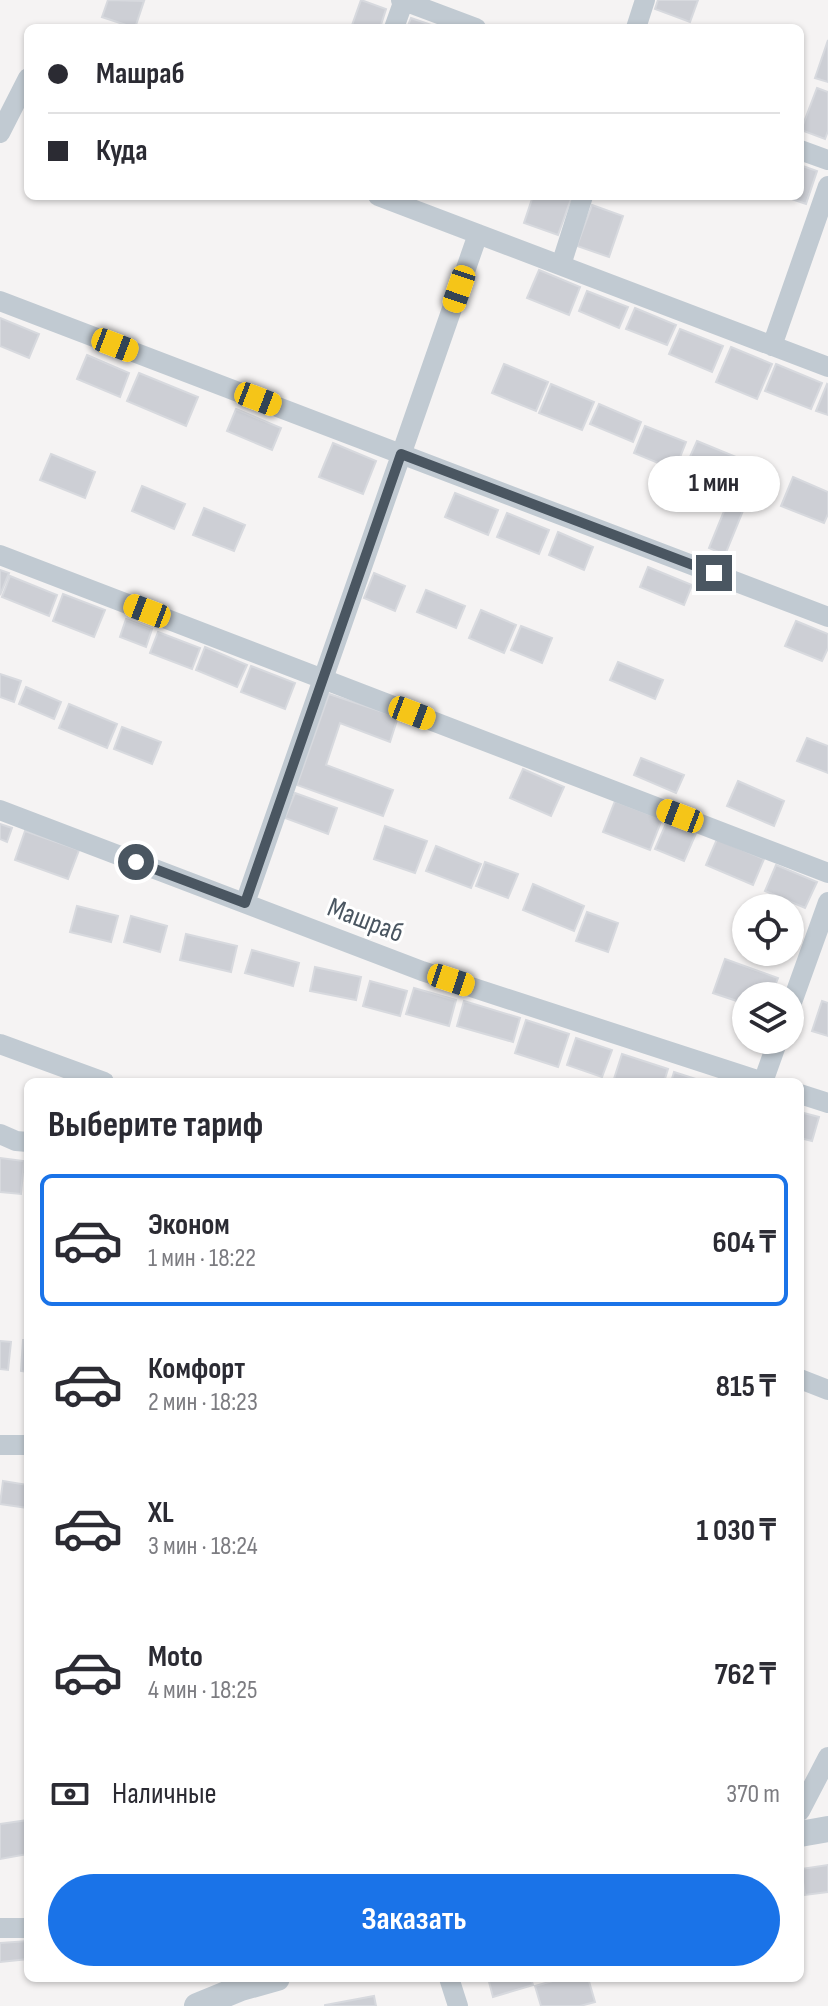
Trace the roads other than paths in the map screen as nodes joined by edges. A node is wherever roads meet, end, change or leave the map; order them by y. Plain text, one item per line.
1 (403, 0) edge
2 (645, 0) edge
3 (395, 24) edge
4 (466, 24) edge
5 (637, 24) edge
6 (24, 86) edge
7 (0, 133) edge
8 (804, 151) edge
9 (828, 160) edge
10 (828, 186) edge
11 (389, 200) edge
12 (582, 200) edge
13 (478, 234) junction
14 (561, 265) junction
15 (0, 301) edge
16 (772, 346) junction
17 (828, 367) edge
18 (401, 454) junction
19 (0, 555) edge
20 (828, 617) edge
21 (323, 679) junction
22 (0, 810) edge
23 (828, 873) edge
24 (828, 902) edge
25 (245, 903) junction
26 (799, 982) edge
27 (0, 1044) edge
28 (773, 1054) edge
29 (93, 1078) edge
30 (751, 1078) edge
31 (764, 1078) edge
32 (804, 1095) edge
33 (828, 1103) edge
34 (0, 1134) edge
35 (24, 1142) edge
36 (804, 1381) edge
37 (828, 1390) edge
38 (0, 1445) edge
39 (24, 1445) edge
40 (828, 1757) edge
41 (804, 1803) edge
42 (828, 1829) edge
43 (804, 1833) edge
44 (0, 1928) edge
45 (24, 1928) edge
46 (263, 1982) edge
47 (450, 1982) edge
48 (197, 2006) edge
49 (458, 2006) edge

1 - 3 street
1 - 4 street
2 - 5 street
6 - 7 street
8 - 9 street
10 - 16 street
11 - 13 street
12 - 14 street
13 - 14 street
13 - 18 street
14 - 16 street
15 - 18 street
16 - 17 street
18 - 20 street
18 - 21 street
19 - 21 street
21 - 23 street
21 - 25 street
22 - 25 street, Машраб
24 - 26 street
25 - 30 street, Машраб
27 - 29 street
28 - 31 street
32 - 33 street
34 - 35 street
36 - 37 street
38 - 39 street
40 - 41 street
42 - 43 street
44 - 45 street
46 - 48 street
47 - 49 street

